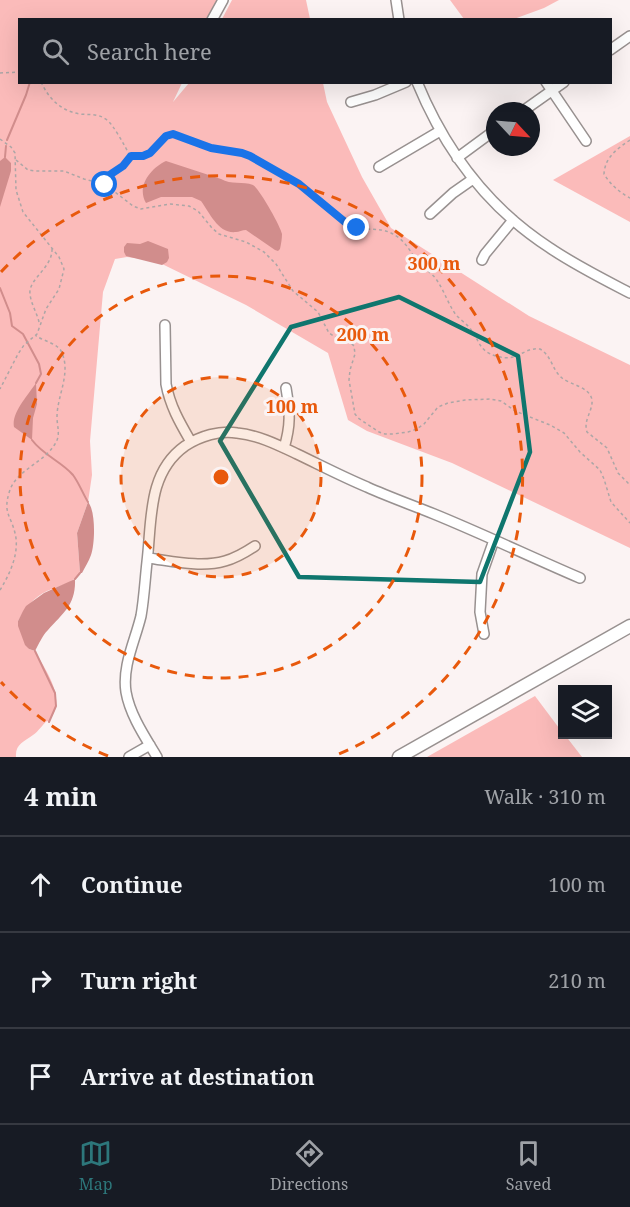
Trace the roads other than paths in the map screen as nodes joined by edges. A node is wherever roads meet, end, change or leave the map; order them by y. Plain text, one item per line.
1 (223, 0) edge
2 (396, 0) edge
3 (213, 18) edge
4 (397, 18) edge
5 (630, 36) edge
6 (612, 49) edge
7 (401, 84) edge
8 (418, 84) edge
9 (547, 84) edge
10 (561, 84) edge
11 (552, 91) junction
12 (351, 102) dead end
13 (536, 102) edge
14 (440, 131) junction
15 (486, 137) edge
16 (586, 141) dead end
17 (457, 158) junction
18 (379, 167) dead end
19 (473, 179) junction
20 (430, 214) dead end
21 (513, 220) junction
22 (482, 260) dead end
23 (630, 293) edge
24 (165, 325) dead end
25 (286, 388) dead end
26 (191, 442) junction
27 (284, 448) junction
28 (494, 540) junction
29 (255, 546) dead end
30 (148, 558) junction
31 (580, 578) dead end
32 (630, 626) edge
33 (484, 634) dead end
34 (150, 745) junction
35 (129, 757) edge
36 (157, 757) edge
37 (399, 757) edge

1 - 3 street
2 - 4 street
5 - 6 street
7 - 12 street
8 - 14 street
9 - 11 street
10 - 11 street
11 - 13 street
11 - 16 street
14 - 17 street
14 - 18 street
15 - 17 street
17 - 19 street
19 - 20 street
19 - 21 street
21 - 22 street
21 - 23 street
24 - 26 street
25 - 27 street
26 - 27 street
26 - 30 street
27 - 28 street
28 - 31 street
28 - 33 street
29 - 30 street
30 - 34 street
32 - 37 main road
34 - 35 street
34 - 36 street

